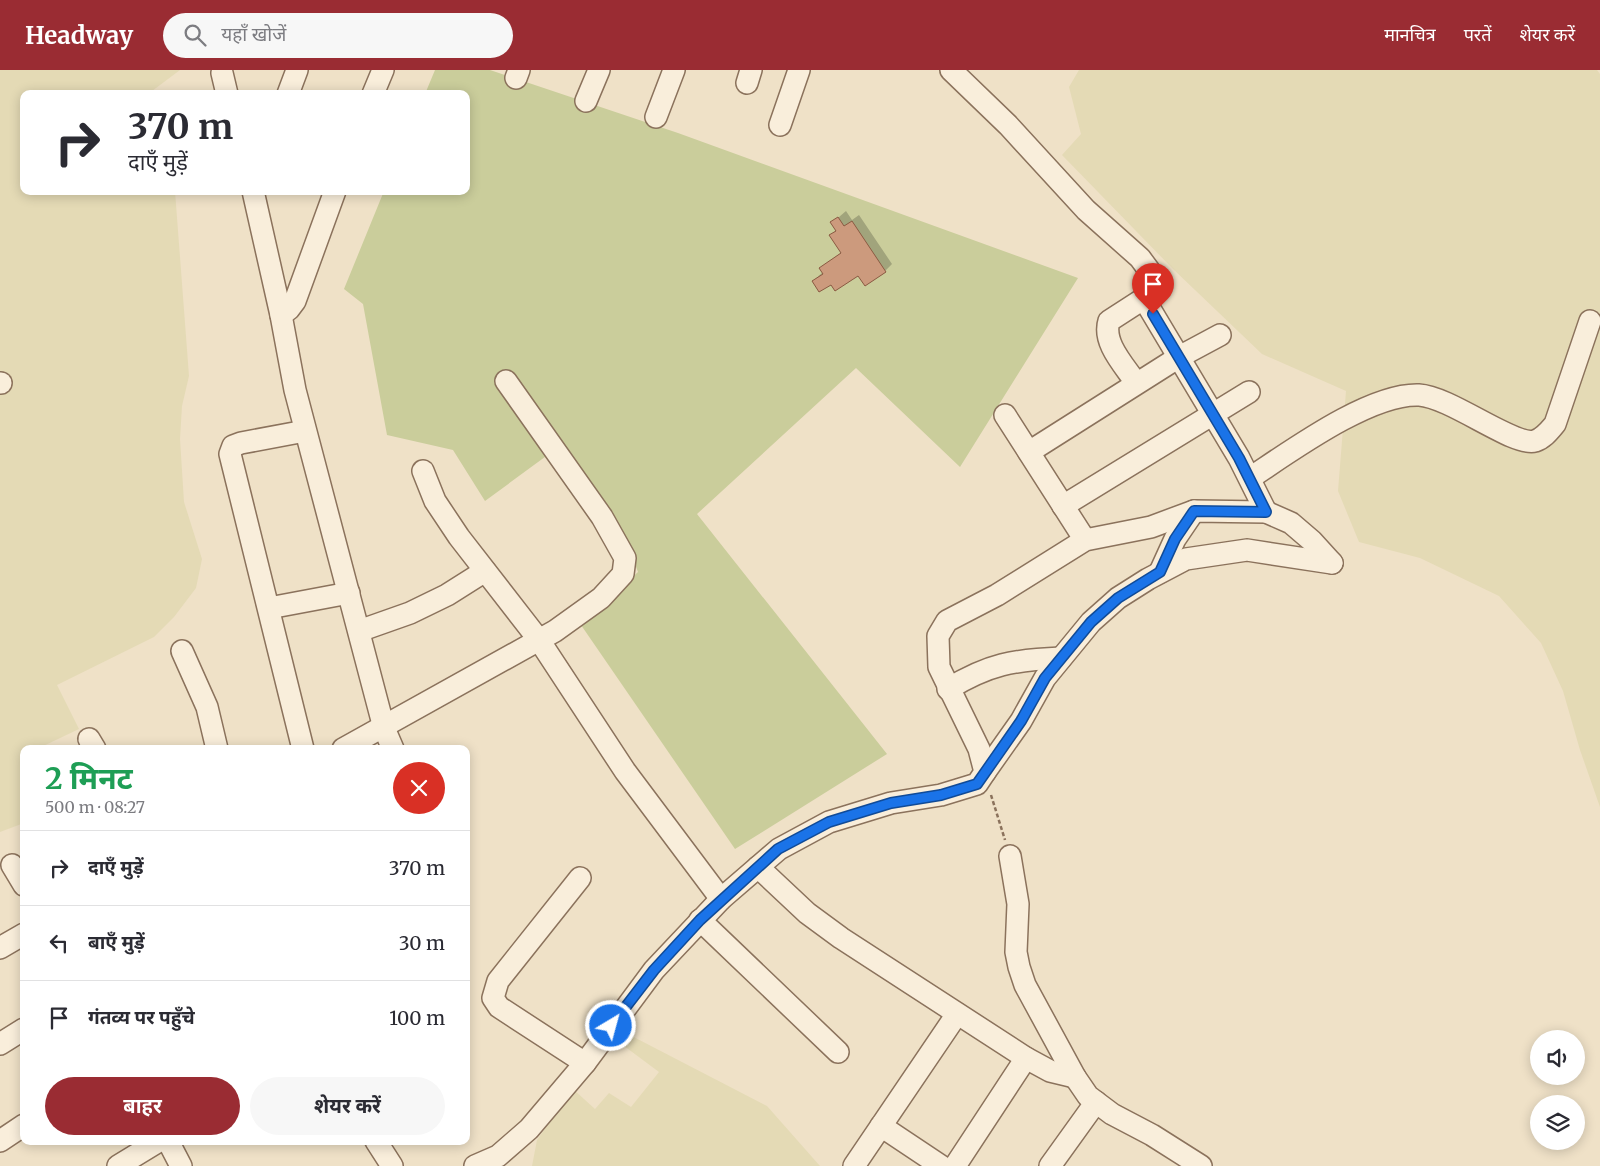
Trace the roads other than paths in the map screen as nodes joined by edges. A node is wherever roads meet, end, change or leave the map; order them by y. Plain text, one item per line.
1 (297, 70) edge
2 (383, 70) edge
3 (599, 70) edge
4 (674, 70) edge
5 (799, 70) edge
6 (951, 70) edge
7 (222, 73) dead end
8 (226, 90) edge
9 (290, 90) edge
10 (375, 90) edge
11 (586, 101) dead end
12 (656, 117) dead end
13 (780, 125) dead end
14 (254, 195) edge
15 (334, 195) edge
16 (1144, 299) junction
17 (281, 315) junction
18 (1590, 321) dead end
19 (1220, 335) dead end
20 (1178, 357) junction
21 (506, 381) dead end
22 (1136, 383) junction
23 (1249, 392) dead end
24 (1214, 414) junction
25 (1006, 415) dead end
26 (306, 431) junction
27 (1029, 452) junction
28 (423, 471) dead end
29 (1250, 478) junction
30 (1063, 506) junction
31 (1194, 511) junction
32 (1266, 512) junction
33 (1085, 540) junction
34 (486, 571) junction
35 (1160, 572) junction
36 (349, 593) junction
37 (269, 608) junction
38 (359, 631) junction
39 (539, 640) junction
40 (182, 651) dead end
41 (1061, 658) junction
42 (948, 689) junction
43 (384, 728) junction
44 (216, 745) edge
45 (302, 745) edge
46 (351, 745) edge
47 (391, 745) edge
48 (985, 772) junction
49 (1010, 856) road end
50 (12, 865) dead end
51 (758, 867) junction
52 (580, 878) dead end
53 (20, 879) edge
54 (721, 899) junction
55 (700, 920) junction
56 (20, 936) edge
57 (0, 948) edge
58 (957, 1014) junction
59 (20, 1032) edge
60 (0, 1044) edge
61 (838, 1052) dead end
62 (1026, 1058) junction
63 (585, 1063) junction
64 (1075, 1077) junction
65 (1096, 1102) junction
66 (881, 1126) junction
67 (20, 1128) edge
68 (0, 1141) edge
69 (152, 1145) edge
70 (170, 1145) edge
71 (379, 1145) edge
72 (500, 1161) edge
73 (118, 1166) edge
74 (181, 1166) edge
75 (392, 1166) edge
76 (475, 1166) edge
77 (854, 1166) edge
78 (941, 1166) edge
79 (955, 1166) edge
80 (1050, 1166) edge
81 (1201, 1166) edge

1 - 9 street
2 - 10 street
3 - 11 street
4 - 12 street
5 - 13 street
6 - 16 street
7 - 8 street
14 - 17 street
15 - 17 street
16 - 20 street
16 - 22 street
17 - 26 street
18 - 29 street
19 - 20 street
20 - 22 street
20 - 24 street
21 - 39 street
22 - 27 street
23 - 24 street
24 - 29 street
24 - 30 street
25 - 27 street
26 - 36 street
26 - 37 street
27 - 30 street
28 - 34 street
29 - 32 street
30 - 33 street
31 - 32 street
31 - 33 street
31 - 35 street
32 - 35 street
33 - 42 street
34 - 38 street
34 - 39 street
35 - 41 street
36 - 37 street
36 - 38 street
37 - 45 street
38 - 43 street
39 - 43 street
39 - 54 street
40 - 44 street
41 - 42 street
41 - 48 street
42 - 48 street
43 - 46 street
43 - 47 street
48 - 51 street
49 - 64 street
50 - 53 street
51 - 54 street
51 - 58 street
52 - 63 street
54 - 55 street
55 - 61 street
55 - 63 street
56 - 57 street
58 - 62 street
58 - 66 street
59 - 60 street
62 - 64 street
62 - 79 street
63 - 72 street
64 - 65 street
65 - 80 street
65 - 81 street
66 - 77 street
66 - 78 street
67 - 68 street
69 - 73 street
70 - 74 street
71 - 75 street
72 - 76 street

